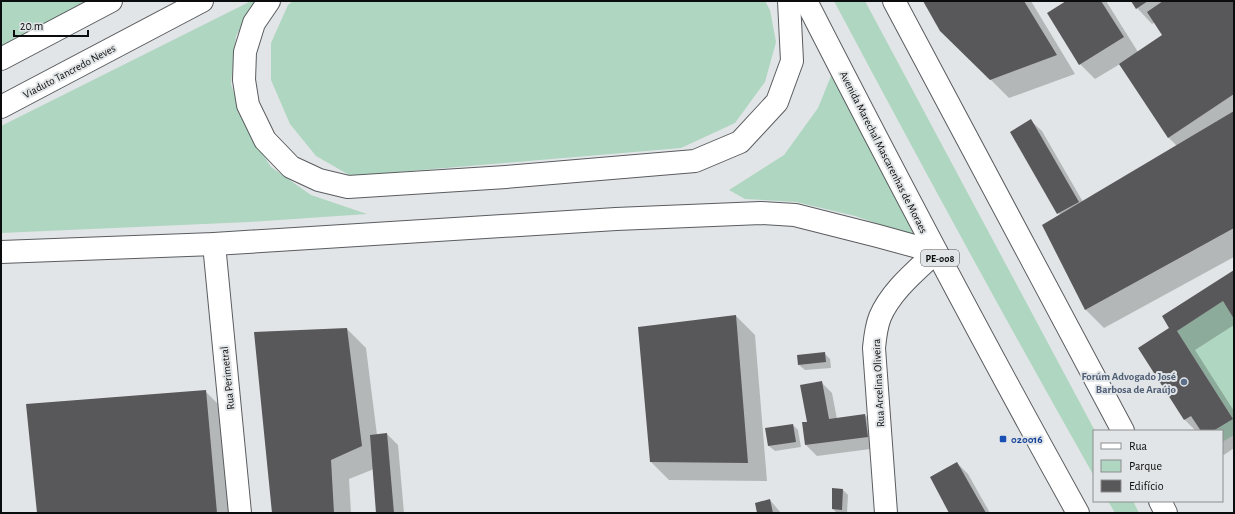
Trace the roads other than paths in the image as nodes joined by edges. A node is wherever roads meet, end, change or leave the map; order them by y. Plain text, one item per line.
1 (111, 1) edge
2 (202, 1) edge
3 (269, 1) edge
4 (789, 1) edge
5 (806, 1) edge
6 (894, 1) edge
7 (1, 59) edge
8 (1, 107) edge
9 (214, 244) junction
10 (1, 252) edge
11 (936, 252) junction
12 (1122, 430) edge
13 (1160, 502) edge
14 (240, 513) edge
15 (886, 513) edge
16 (1078, 513) edge
17 (1166, 513) edge

1 - 7 main road
2 - 8 main road, Viaduto Tancredo Neves
3 - 4 main road
5 - 11 main road, Avenida Marechal Mascarenhas de Moraes / PE-008
6 - 12 main road
9 - 10 main road
9 - 11 main road
9 - 14 main road, Rua Perimetral
11 - 15 main road, Rua Arcelina Oliveira
11 - 16 main road, Avenida Marechal Mascarenhas de Moraes / PE-008
13 - 17 main road

